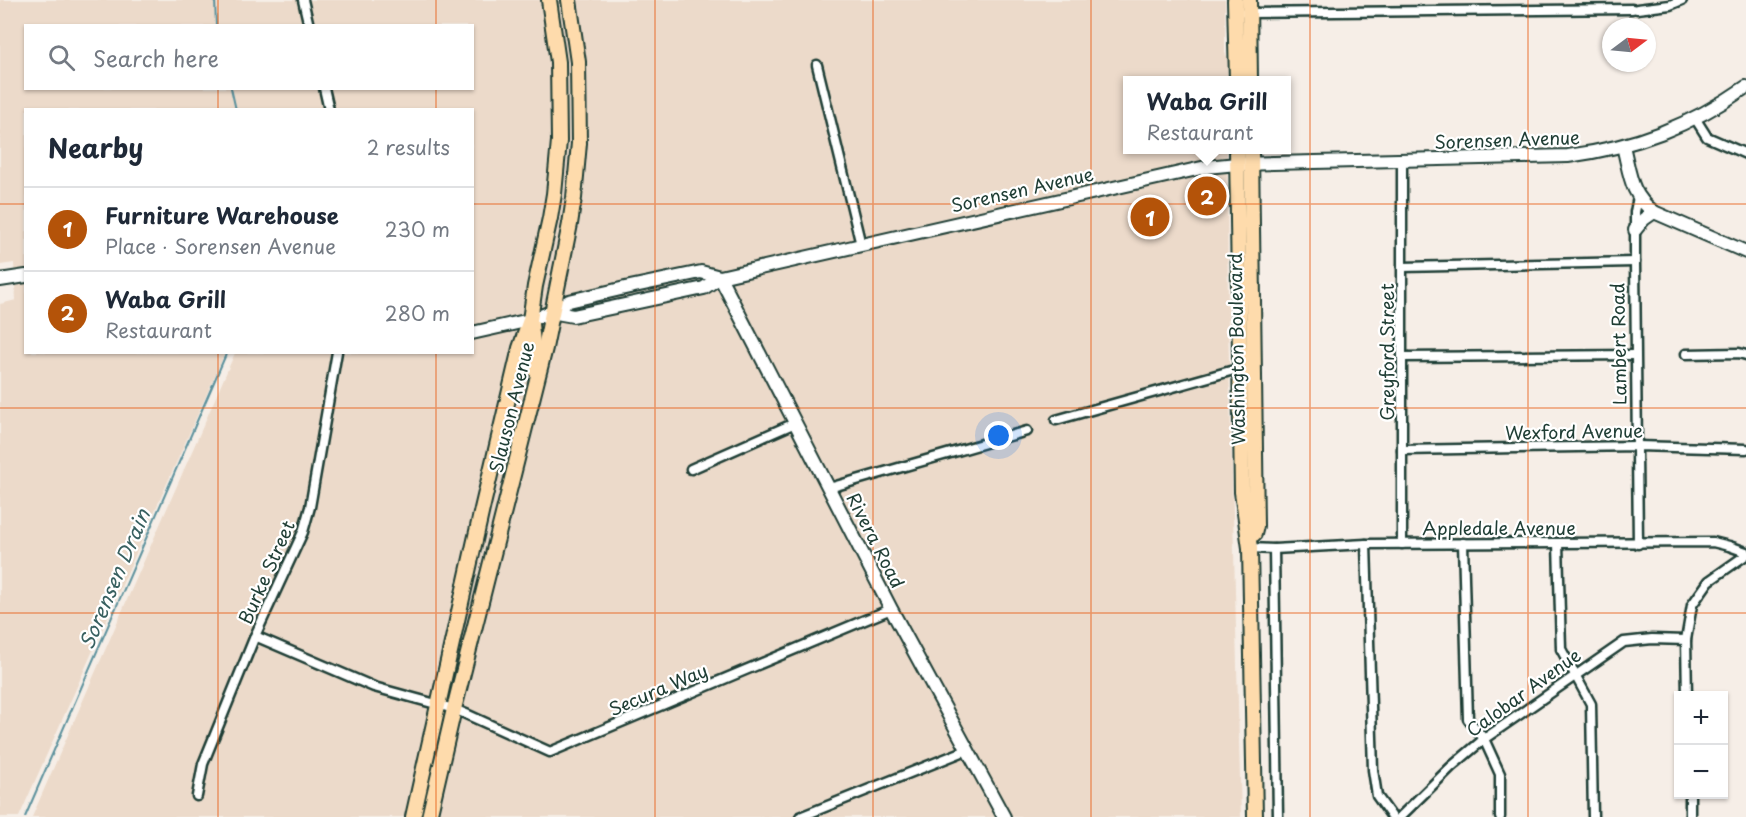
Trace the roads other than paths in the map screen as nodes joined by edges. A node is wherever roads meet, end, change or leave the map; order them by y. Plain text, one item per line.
1 (303, 0) edge
2 (549, 0) edge
3 (569, 0) edge
4 (1682, 0) edge
5 (1242, 6) edge
6 (309, 24) edge
7 (817, 64) dead end
8 (1237, 76) edge
9 (1249, 76) edge
10 (1746, 87) edge
11 (324, 90) edge
12 (328, 108) edge
13 (1695, 118) junction
14 (1623, 146) junction
15 (1746, 154) edge
16 (1246, 159) edge
17 (1402, 160) junction
18 (1638, 197) junction
19 (552, 206) junction
20 (1654, 212) junction
21 (1635, 230) junction
22 (861, 245) junction
23 (1746, 252) edge
24 (1635, 262) junction
25 (1402, 267) junction
26 (24, 276) edge
27 (720, 277) junction
28 (0, 280) edge
29 (551, 312) junction
30 (530, 320) junction
31 (474, 333) edge
32 (338, 354) edge
33 (1686, 354) dead end
34 (1635, 355) junction
35 (1746, 355) edge
36 (1402, 357) junction
37 (1240, 368) junction
38 (528, 410) junction
39 (1056, 420) dead end
40 (795, 423) junction
41 (1027, 431) dead end
42 (1637, 446) junction
43 (1746, 449) edge
44 (1402, 450) junction
45 (691, 469) dead end
46 (829, 488) junction
47 (1402, 543) junction
48 (1463, 543) junction
49 (1558, 543) junction
50 (1366, 544) junction
51 (1638, 544) junction
52 (1250, 548) junction
53 (1274, 549) junction
54 (1746, 554) edge
55 (891, 609) junction
56 (255, 636) junction
57 (1686, 640) junction
58 (1575, 674) junction
59 (1687, 691) edge
60 (439, 705) junction
61 (454, 709) junction
62 (1484, 739) junction
63 (967, 750) junction
64 (197, 796) dead end
65 (1690, 799) edge
66 (413, 817) edge
67 (429, 817) edge
68 (800, 817) edge
69 (1004, 817) edge
70 (1255, 817) edge
71 (1278, 817) edge
72 (1392, 817) edge
73 (1400, 817) edge
74 (1500, 817) edge
75 (1593, 817) edge
76 (1690, 817) edge

1 - 6 street
2 - 19 main road, Slauson Avenue
3 - 29 main road, Slauson Avenue
4 - 5 street
5 - 8 main road
5 - 9 main road
7 - 22 street
10 - 13 street, Sorensen Avenue
11 - 12 street
13 - 14 street, Sorensen Avenue
13 - 15 street
14 - 17 street, Sorensen Avenue
14 - 18 street, Lambert Road
16 - 17 street, Sorensen Avenue
16 - 22 street, Sorensen Avenue
16 - 37 main road, Washington Boulevard
16 - 52 main road, Washington Boulevard
17 - 25 street, Greyford Street
18 - 20 street
18 - 21 street, Lambert Road
19 - 29 main road
19 - 30 main road, Slauson Avenue
20 - 21 street
20 - 23 street
21 - 24 street, Lambert Road
22 - 27 street, Sorensen Avenue
24 - 25 street
24 - 34 street, Lambert Road
25 - 36 street, Greyford Street
26 - 28 street
27 - 29 street, Sorensen Avenue
27 - 40 street, Rivera Road
29 - 30 street, Sorensen Avenue
29 - 38 main road, Slauson Avenue
30 - 31 street, Sorensen Avenue
30 - 38 main road
30 - 60 main road, Slauson Avenue
32 - 56 street, Burke Street
33 - 35 street
34 - 36 street
34 - 42 street, Lambert Road
36 - 44 street, Greyford Street
37 - 39 street
37 - 52 main road, Washington Boulevard
38 - 61 main road, Slauson Avenue
40 - 45 street
40 - 46 street, Rivera Road
41 - 46 street
42 - 43 street, Wexford Avenue
42 - 44 street, Wexford Avenue
42 - 51 street, Lambert Road
44 - 47 street, Greyford Street
46 - 55 street, Rivera Road
47 - 48 street, Appledale Avenue
47 - 50 street, Appledale Avenue
48 - 49 street, Appledale Avenue
48 - 62 street
49 - 51 street, Appledale Avenue
49 - 58 street
50 - 53 street, Appledale Avenue
50 - 72 street
51 - 54 street, Appledale Avenue
52 - 53 street, Appledale Avenue
52 - 70 main road, Washington Boulevard
53 - 71 street
54 - 57 street
55 - 61 street, Secura Way
55 - 63 street, Rivera Road
56 - 60 street, Secura Way
56 - 64 street, Burke Street
57 - 58 street, Calobar Avenue
57 - 59 street
58 - 62 street, Calobar Avenue
58 - 75 street
60 - 61 street, Secura Way
60 - 66 main road, Slauson Avenue
61 - 67 main road, Slauson Avenue
62 - 73 street, Calobar Avenue
62 - 74 street
63 - 68 street
63 - 69 street, Rivera Road
65 - 76 street

